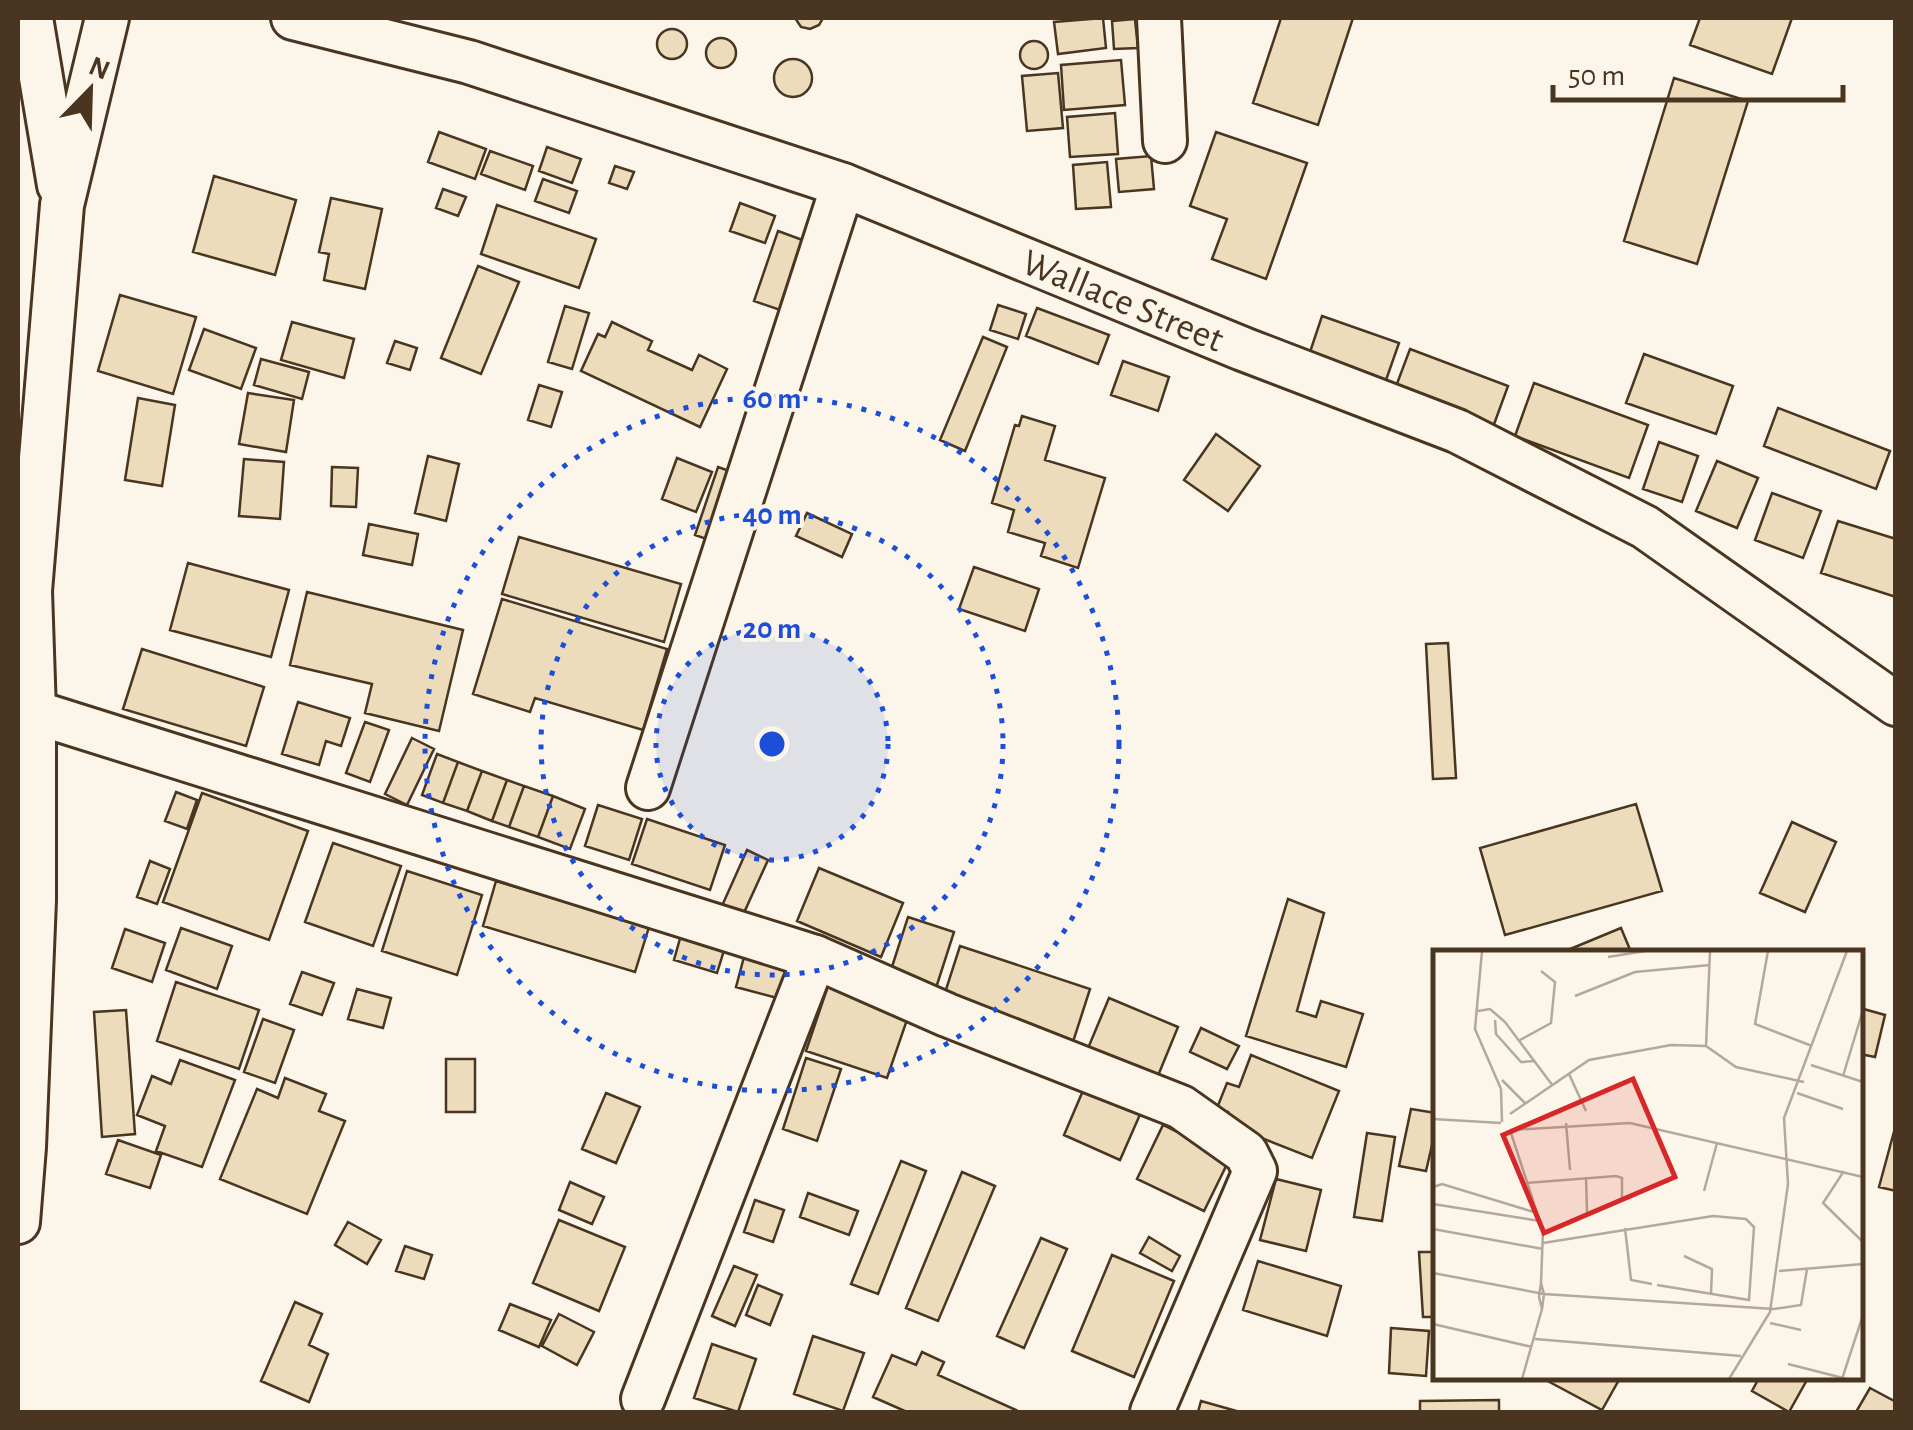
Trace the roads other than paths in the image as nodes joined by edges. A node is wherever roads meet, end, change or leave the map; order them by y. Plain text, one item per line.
1 (32, 18) edge
2 (107, 18) edge
3 (293, 18) edge
4 (1159, 18) edge
5 (1165, 141) dead end
6 (843, 185) junction
7 (62, 205) junction
8 (1896, 704) edge
9 (34, 712) junction
10 (648, 788) dead end
11 (815, 957) junction
12 (21, 1146) edge
13 (18, 1222) edge
14 (643, 1399) dead end
15 (1152, 1412) edge

1 - 7 street
2 - 7 street
3 - 6 street, Wallace Street
4 - 5 street
6 - 8 street, Wallace Street
6 - 10 street
7 - 9 street
9 - 11 street
9 - 12 street
11 - 14 street
11 - 15 street
12 - 13 street

